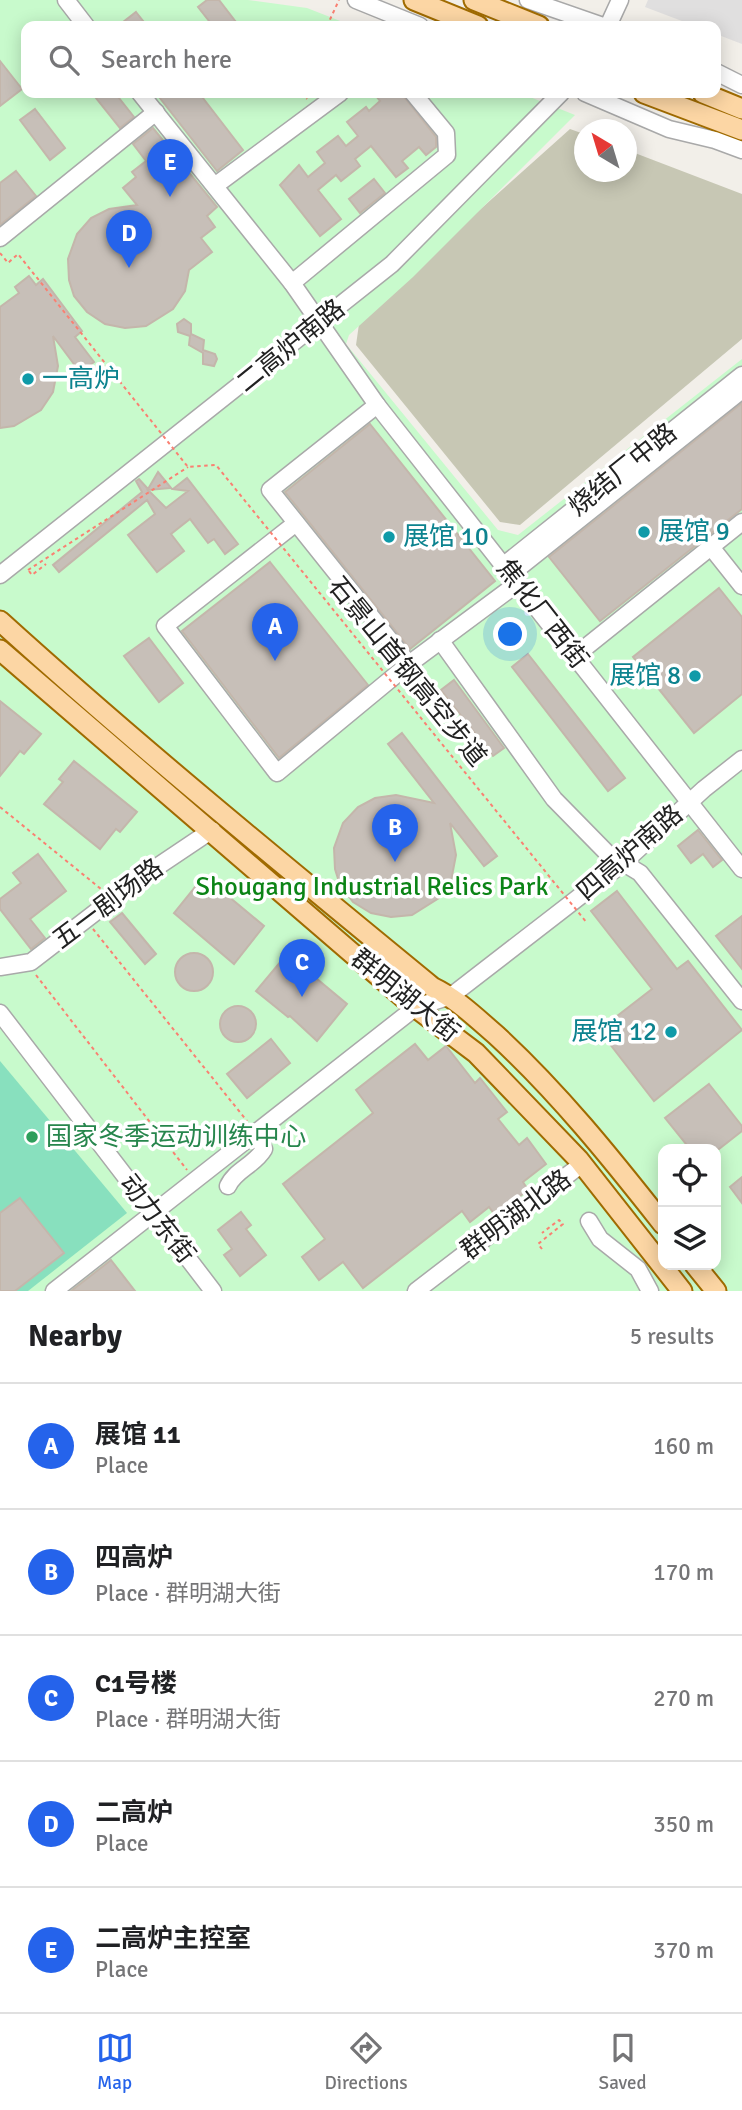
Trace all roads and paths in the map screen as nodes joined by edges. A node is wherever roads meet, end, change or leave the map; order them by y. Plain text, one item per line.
1 (66, 0) edge
2 (339, 0) edge
3 (414, 0) edge
4 (474, 0) edge
5 (528, 0) edge
6 (620, 0) edge
7 (359, 1) edge
8 (82, 21) edge
9 (329, 21) edge
10 (408, 21) edge
11 (466, 21) edge
12 (526, 21) edge
13 (590, 21) edge
14 (608, 21) edge
15 (721, 74) edge
16 (742, 85) edge
17 (144, 98) edge
18 (333, 98) edge
19 (417, 98) edge
20 (556, 98) edge
21 (597, 98) edge
22 (657, 98) edge
23 (715, 98) edge
24 (742, 109) edge
25 (156, 112) junction
26 (742, 130) edge
27 (742, 150) edge
28 (216, 185) junction
29 (0, 238) edge
30 (0, 253) edge
31 (292, 283) junction
32 (321, 322) junction
33 (107, 363) junction
34 (88, 366) dead end
35 (742, 375) edge
36 (742, 390) edge
37 (377, 405) junction
38 (188, 467) junction
39 (742, 522) edge
40 (296, 523) junction
41 (711, 547) junction
42 (46, 564) dead end
43 (511, 574) junction
44 (0, 575) edge
45 (742, 586) edge
46 (0, 621) edge
47 (440, 640) junction
48 (0, 650) edge
49 (576, 655) junction
50 (409, 664) junction
51 (742, 759) edge
52 (689, 803) junction
53 (0, 807) edge
54 (212, 830) junction
55 (623, 863) junction
56 (742, 869) edge
57 (113, 899) junction
58 (86, 920) junction
59 (587, 923) dead end
60 (32, 962) junction
61 (0, 967) edge
62 (451, 996) junction
63 (742, 1001) edge
64 (416, 1007) junction
65 (0, 1013) edge
66 (256, 1132) junction
67 (582, 1164) junction
68 (187, 1171) dead end
69 (228, 1186) dead end
70 (152, 1213) junction
71 (658, 1218) edge
72 (589, 1221) dead end
73 (542, 1233) dead end
74 (542, 1249) dead end
75 (699, 1270) edge
76 (54, 1291) edge
77 (213, 1291) edge
78 (416, 1291) edge
79 (650, 1291) edge
80 (682, 1291) edge
81 (716, 1291) edge

1 - 8 street
2 - 9 path
3 - 11 main road
4 - 12 main road
5 - 13 street
6 - 14 street
7 - 10 street
15 - 16 street
17 - 25 street, 焦化厂西街
18 - 28 street
19 - 31 street
20 - 32 street, 二高炉南路
21 - 27 street
22 - 26 main road
23 - 24 main road
25 - 28 street, 焦化厂西街
25 - 29 street
28 - 31 street, 焦化厂西街
30 - 33 path, bridge
31 - 32 street, 焦化厂西街
32 - 37 street, 焦化厂西街
32 - 44 street, 二高炉南路
33 - 34 path
33 - 38 path, bridge
35 - 43 street, 烧结厂中路
36 - 43 street, 烧结厂中路
37 - 40 street
37 - 43 street, 焦化厂西街
38 - 42 path
38 - 59 path, 石景山首钢高空步道, bridge
39 - 41 street
40 - 50 street
40 - 50 street
41 - 45 street
41 - 49 street
43 - 47 street
43 - 49 street, 焦化厂西街
46 - 62 main road, 群明湖大街
47 - 50 street
47 - 55 street
48 - 54 main road, 群明湖大街
49 - 52 street, 焦化厂西街
51 - 52 street, 四高炉南路
52 - 55 street, 四高炉南路
52 - 56 street, 焦化厂西街
53 - 57 path
54 - 57 street, 五一剧场路
54 - 64 main road, 群明湖大街
55 - 62 street, 四高炉南路
55 - 63 street
57 - 58 street, 五一剧场路
58 - 60 street, 五一剧场路
58 - 66 path
60 - 61 street, 五一剧场路
60 - 68 path
62 - 64 street
62 - 71 main road, 群明湖大街
64 - 66 street
64 - 67 main road, 群明湖大街
65 - 70 street, 动力东街
66 - 69 street
66 - 70 street
67 - 78 street, 群明湖北路
67 - 80 main road, 群明湖大街
70 - 76 street
70 - 77 street, 动力东街
72 - 79 street
73 - 74 path
75 - 81 main road

